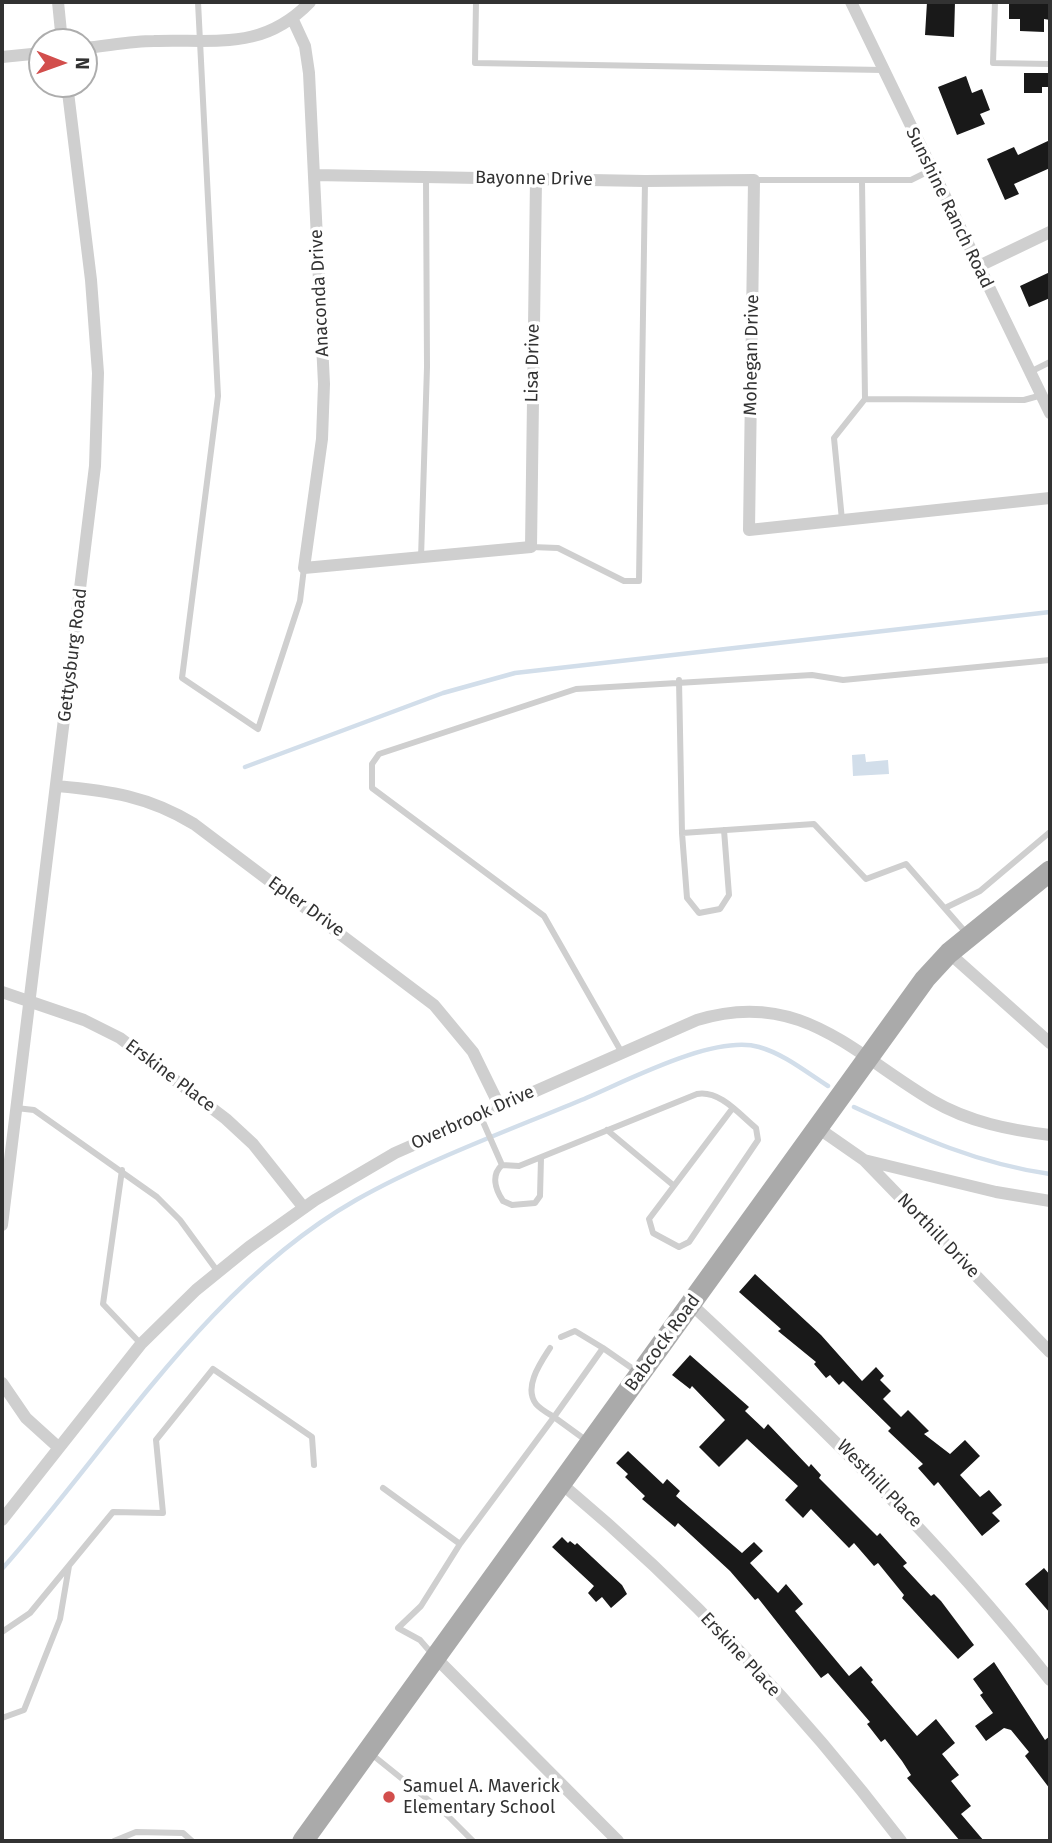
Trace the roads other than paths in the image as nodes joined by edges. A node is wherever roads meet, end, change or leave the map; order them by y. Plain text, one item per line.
1 (58, 2) edge
2 (198, 2) edge
3 (310, 2) edge
4 (476, 2) edge
5 (850, 2) edge
6 (995, 2) edge
7 (293, 20) junction
8 (61, 28) edge
9 (199, 41) junction
10 (98, 47) edge
11 (28, 54) edge
12 (2, 57) edge
13 (1050, 64) edge
14 (883, 70) junction
15 (69, 98) edge
16 (931, 170) junction
17 (314, 176) junction
18 (426, 177) junction
19 (536, 179) junction
20 (754, 180) junction
21 (645, 181) junction
22 (862, 181) junction
23 (1050, 232) edge
24 (977, 267) junction
25 (1050, 362) edge
26 (1030, 372) junction
27 (1042, 395) junction
28 (865, 399) junction
29 (1050, 413) edge
30 (1050, 498) edge
31 (842, 522) junction
32 (531, 547) junction
33 (421, 558) junction
34 (304, 568) junction
35 (1050, 660) edge
36 (679, 680) junction
37 (58, 786) junction
38 (724, 830) junction
39 (1050, 832) edge
40 (682, 833) junction
41 (1050, 872) edge
42 (944, 908) junction
43 (969, 936) junction
44 (949, 953) junction
45 (2, 992) edge
46 (29, 1002) junction
47 (1050, 1043) edge
48 (622, 1053) junction
49 (868, 1058) junction
50 (500, 1107) junction
51 (16, 1108) junction
52 (732, 1108) junction
53 (480, 1115) junction
54 (818, 1128) junction
55 (607, 1130) junction
56 (1050, 1135) edge
57 (541, 1158) junction
58 (864, 1160) junction
59 (502, 1165) junction
60 (122, 1170) junction
61 (673, 1185) junction
62 (1050, 1201) edge
63 (304, 1208) junction
64 (2, 1225) edge
65 (218, 1272) junction
66 (691, 1304) junction
67 (561, 1337) dead end
68 (141, 1344) junction
69 (550, 1348) dead end
70 (603, 1348) junction
71 (1050, 1352) edge
72 (641, 1374) junction
73 (2, 1382) edge
74 (554, 1417) junction
75 (591, 1444) junction
76 (58, 1447) junction
77 (314, 1465) dead end
78 (563, 1485) junction
79 (383, 1488) dead end
80 (2, 1520) edge
81 (460, 1544) junction
82 (69, 1564) junction
83 (2, 1632) edge
84 (437, 1659) junction
85 (1050, 1680) edge
86 (2, 1718) edge
87 (369, 1751) junction
88 (114, 1841) edge
89 (192, 1841) edge
90 (303, 1841) edge
91 (474, 1841) edge
92 (618, 1841) edge
93 (901, 1841) edge

1 - 8 street
2 - 9 lane
3 - 7 street
4 - 14 lane
5 - 14 street, Sunshine Ranch Road
6 - 13 lane
7 - 9 street
7 - 17 street, Anaconda Drive
9 - 10 street
9 - 34 lane
11 - 12 street
14 - 16 street, Sunshine Ranch Road
15 - 37 street, Gettysburg Road
16 - 22 lane
16 - 24 street, Sunshine Ranch Road
17 - 18 street, Bayonne Drive
17 - 34 street, Anaconda Drive
18 - 19 street, Bayonne Drive
18 - 33 lane
19 - 21 street, Bayonne Drive
19 - 32 street, Lisa Drive
20 - 21 street, Bayonne Drive
20 - 22 lane
20 - 31 street, Mohegan Drive
21 - 32 lane
22 - 28 lane
23 - 24 street
24 - 26 street, Sunshine Ranch Road
25 - 26 lane
26 - 27 street, Sunshine Ranch Road
27 - 28 lane
27 - 29 street, Sunshine Ranch Road
28 - 31 lane
30 - 31 street
32 - 33 street
33 - 34 street
35 - 36 lane
36 - 40 lane
36 - 48 lane
37 - 46 street, Gettysburg Road
37 - 50 street, Epler Drive
38 - 40 lane
38 - 40 lane
38 - 42 lane
39 - 42 lane
41 - 43 main road, Babcock Road
42 - 43 lane
43 - 44 main road, Babcock Road
44 - 47 street
44 - 49 main road, Babcock Road
45 - 46 street, Erskine Place
46 - 51 street, Gettysburg Road
46 - 63 street, Erskine Place
48 - 49 street, Overbrook Drive
48 - 50 street, Overbrook Drive
49 - 54 main road, Babcock Road
49 - 56 street, Overbrook Drive
50 - 53 street, Overbrook Drive
51 - 60 lane
51 - 64 street, Gettysburg Road
52 - 55 lane
52 - 61 lane
52 - 61 lane
53 - 59 lane
53 - 63 street, Overbrook Drive
54 - 58 street, Northill Drive
54 - 66 main road, Babcock Road
55 - 57 lane
55 - 61 lane
57 - 59 lane
57 - 59 lane
58 - 62 street
58 - 71 street, Northill Drive
60 - 65 lane
60 - 68 lane
63 - 65 street, Overbrook Drive
65 - 68 street, Overbrook Drive
66 - 72 main road, Babcock Road
66 - 85 street, Westhill Place
67 - 70 lane
68 - 76 street, Overbrook Drive
69 - 74 lane
70 - 72 lane
70 - 74 lane
72 - 75 main road, Babcock Road
73 - 76 street
74 - 75 lane
74 - 81 lane
75 - 78 main road, Babcock Road
76 - 80 street, Overbrook Drive
77 - 82 lane
78 - 84 main road, Babcock Road
78 - 93 street, Erskine Place
79 - 81 lane
81 - 84 lane
82 - 83 lane
82 - 86 lane
84 - 87 main road, Babcock Road
84 - 92 street
87 - 90 main road, Babcock Road
87 - 91 lane
88 - 89 lane

